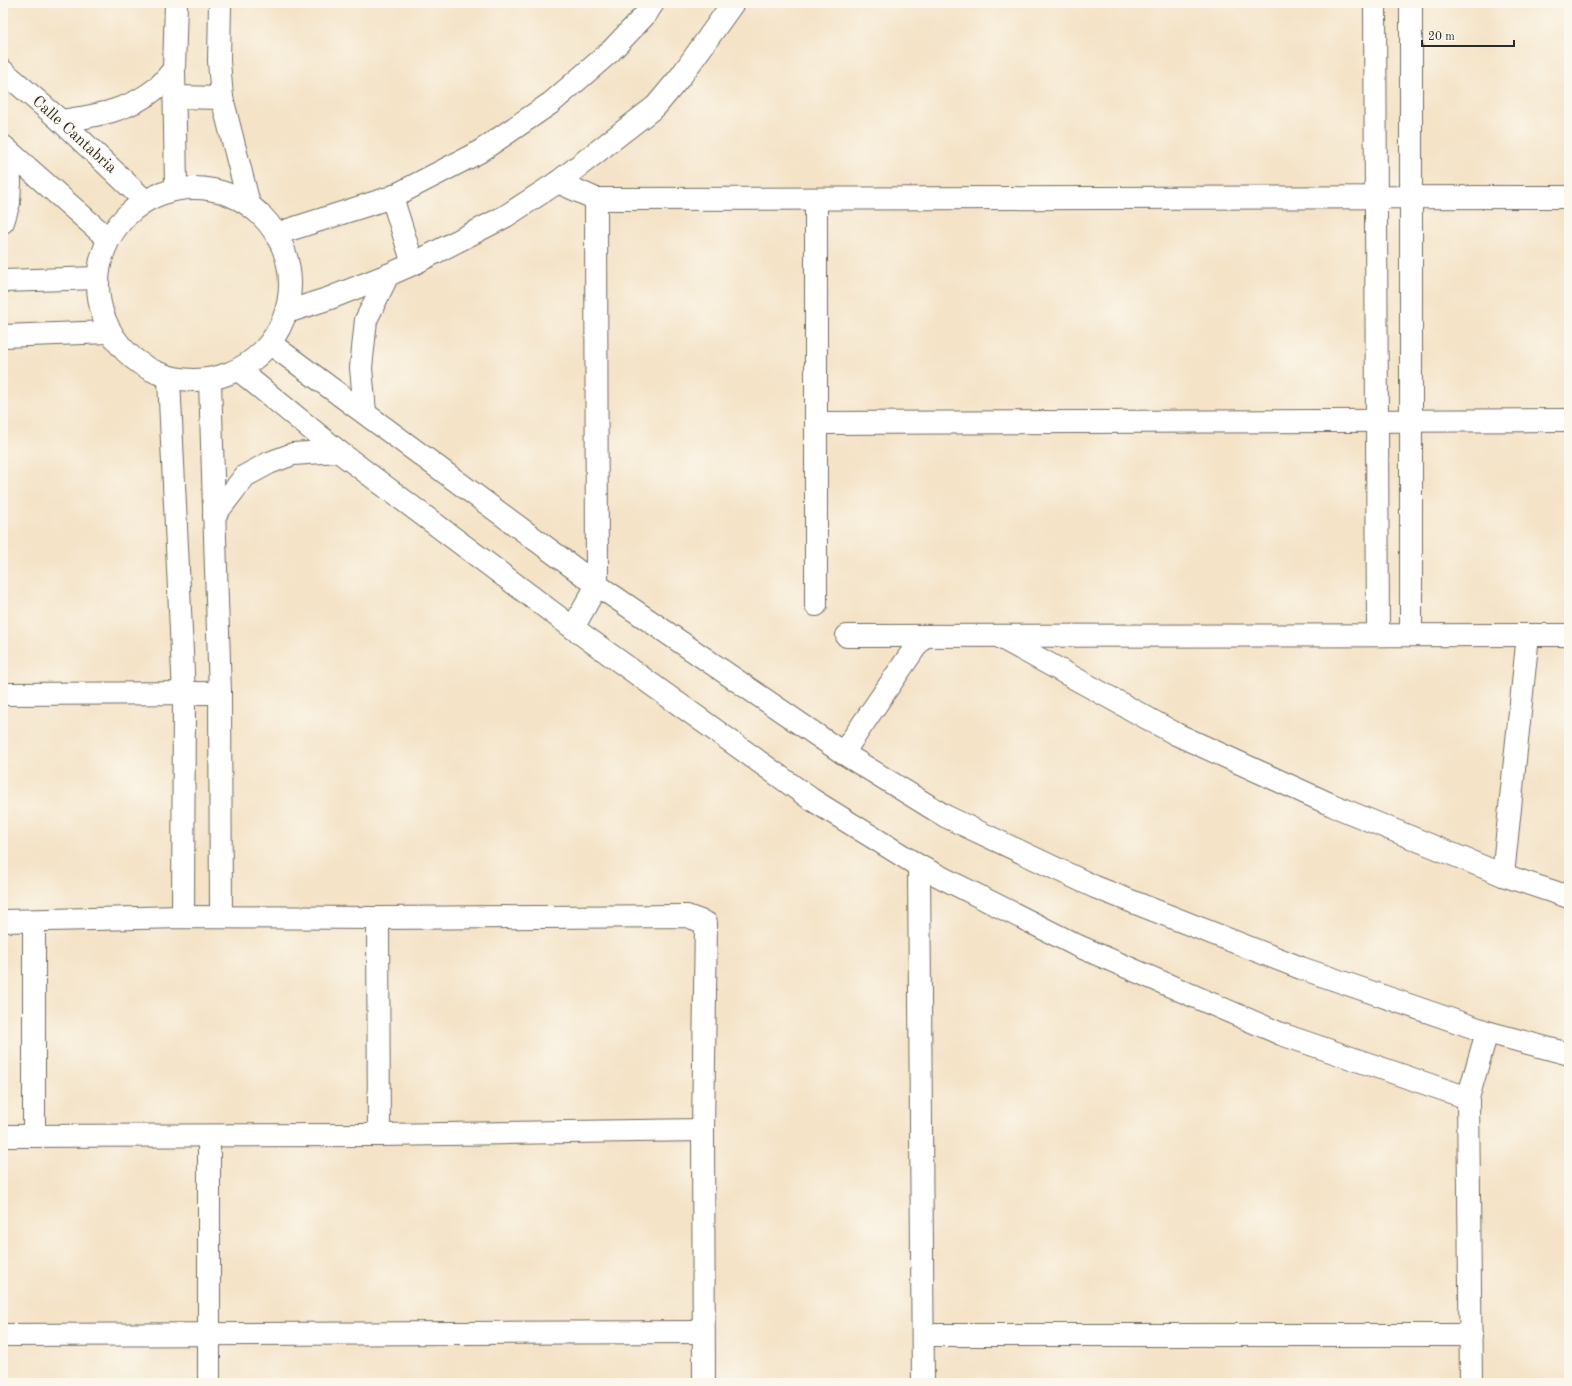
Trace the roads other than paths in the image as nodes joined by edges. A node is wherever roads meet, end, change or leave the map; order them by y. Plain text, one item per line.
1 (176, 3) edge
2 (220, 3) edge
3 (653, 3) edge
4 (733, 3) edge
5 (1375, 3) edge
6 (1411, 3) edge
7 (174, 69) junction
8 (3, 71) edge
9 (175, 97) junction
10 (222, 98) junction
11 (61, 121) junction
12 (6, 149) edge
13 (558, 182) junction
14 (176, 188) junction
15 (392, 197) junction
16 (1569, 197) edge
17 (1376, 198) junction
18 (1411, 198) junction
19 (143, 199) junction
20 (596, 199) junction
21 (816, 199) junction
22 (248, 204) junction
23 (3, 222) edge
24 (276, 234) junction
25 (106, 237) junction
26 (413, 264) junction
27 (388, 275) junction
28 (98, 278) junction
29 (3, 281) edge
30 (287, 312) junction
31 (109, 332) junction
32 (3, 336) edge
33 (271, 344) junction
34 (240, 371) junction
35 (169, 379) junction
36 (210, 382) junction
37 (365, 412) junction
38 (1377, 420) junction
39 (1411, 420) junction
40 (1569, 420) edge
41 (816, 423) junction
42 (338, 451) junction
43 (214, 516) junction
44 (597, 585) junction
45 (816, 605) dead end
46 (573, 628) junction
47 (1378, 635) junction
48 (1411, 635) junction
49 (1528, 635) junction
50 (1569, 635) edge
51 (847, 636) dead end
52 (923, 636) junction
53 (997, 636) junction
54 (220, 693) junction
55 (3, 694) edge
56 (184, 694) junction
57 (843, 753) junction
58 (919, 866) junction
59 (1503, 875) junction
60 (1569, 897) edge
61 (183, 917) junction
62 (221, 917) junction
63 (378, 918) junction
64 (3, 921) edge
65 (34, 921) junction
66 (1487, 1032) junction
67 (1569, 1054) edge
68 (1468, 1098) junction
69 (703, 1130) junction
70 (379, 1135) junction
71 (3, 1136) edge
72 (34, 1136) junction
73 (209, 1136) junction
74 (703, 1332) junction
75 (3, 1335) edge
76 (209, 1335) junction
77 (923, 1335) junction
78 (1471, 1335) junction
79 (209, 1383) edge
80 (704, 1383) edge
81 (923, 1383) edge
82 (1471, 1383) edge

1 - 7 street
2 - 10 street
3 - 15 street
4 - 13 street
5 - 17 street
6 - 18 street
7 - 9 street
7 - 11 street
8 - 11 street, Calle Cantabria
9 - 10 street
9 - 14 street
10 - 22 street
11 - 19 street, Calle Cantabria
12 - 23 street
12 - 25 street
13 - 20 street
13 - 26 street
14 - 19 street
14 - 22 street
15 - 24 street
15 - 26 street
16 - 18 street
17 - 18 street
17 - 21 street
17 - 38 street
18 - 39 street
19 - 25 street
20 - 21 street
20 - 44 street
21 - 41 street
22 - 24 street
24 - 30 street
25 - 28 street
26 - 27 street
27 - 30 street
27 - 37 street
28 - 29 street
28 - 31 street
30 - 33 street
31 - 32 street
31 - 35 street
33 - 34 street
33 - 37 street
34 - 36 street
34 - 42 street
35 - 36 street
35 - 56 street
36 - 43 street
37 - 44 street
38 - 39 street
38 - 41 street
38 - 47 street
39 - 40 street
39 - 48 street
41 - 45 street
42 - 43 street
42 - 46 street
43 - 54 street
44 - 46 street
44 - 57 street
46 - 58 street
47 - 48 street
47 - 53 street
48 - 49 street
49 - 50 street
49 - 59 street
51 - 52 street
52 - 53 street
52 - 57 street
53 - 59 street
54 - 56 street
54 - 62 street
55 - 56 street
56 - 61 street
57 - 66 street
58 - 68 street
58 - 77 street
59 - 60 street
61 - 62 street
61 - 65 street
62 - 63 street
63 - 69 street
63 - 70 street
64 - 65 street
65 - 72 street
66 - 67 street
66 - 68 street
68 - 78 street
69 - 70 street
69 - 74 street
70 - 73 street
71 - 72 street
72 - 73 street
73 - 76 street
74 - 76 street
74 - 80 street
75 - 76 street
76 - 79 street
77 - 78 street
77 - 81 street
78 - 82 street

